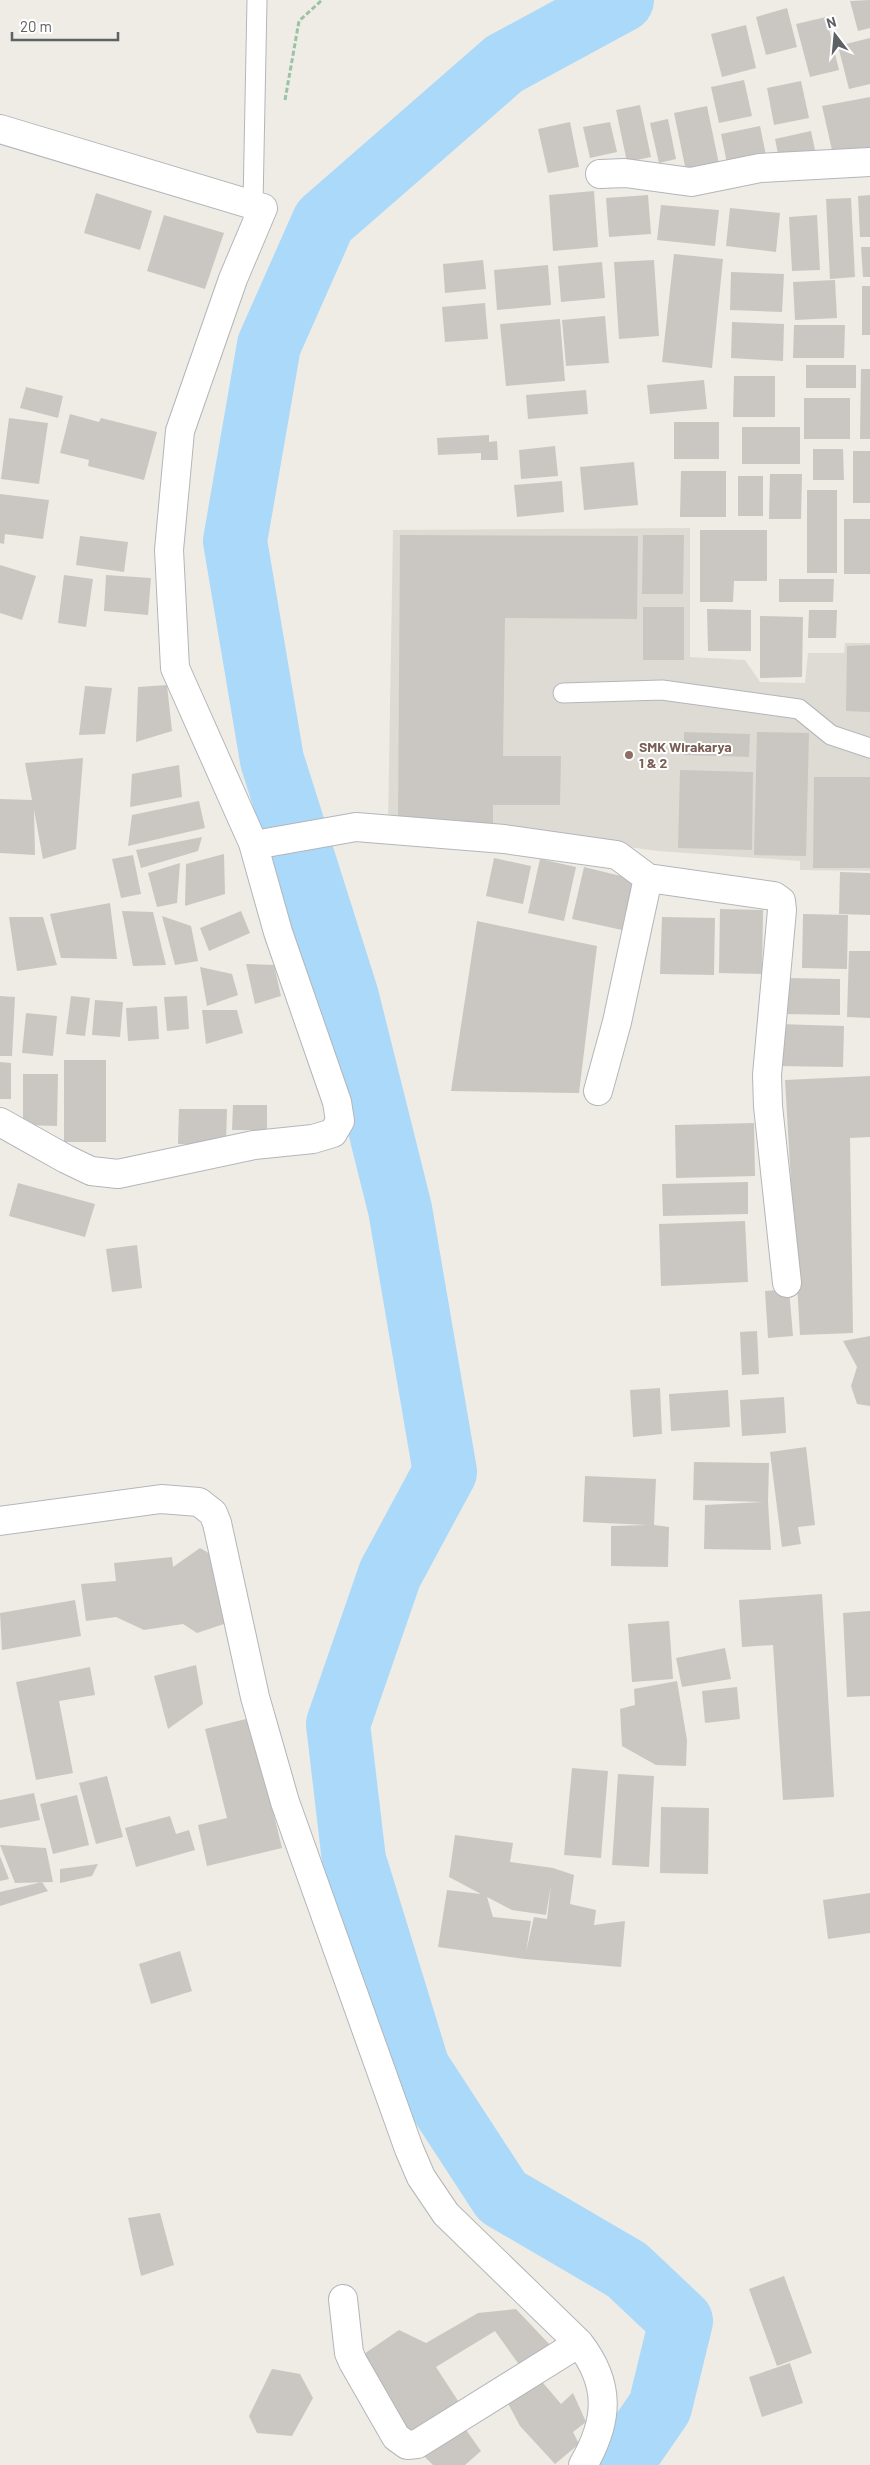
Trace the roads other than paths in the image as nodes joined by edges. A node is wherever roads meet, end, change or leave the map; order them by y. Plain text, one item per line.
1 (257, 0) edge
2 (0, 130) edge
3 (870, 162) edge
4 (600, 174) dead end
5 (253, 204) junction
6 (563, 693) dead end
7 (870, 748) edge
8 (257, 844) junction
9 (648, 878) junction
10 (598, 1091) dead end
11 (0, 1122) edge
12 (787, 1283) dead end
13 (0, 1521) edge
14 (343, 2299) dead end
15 (578, 2344) junction
16 (583, 2465) edge

1 - 5 lane
2 - 5 street
3 - 4 street
5 - 8 street
6 - 7 lane
8 - 9 street
8 - 11 street
9 - 10 street
9 - 12 street
13 - 15 street
14 - 15 street
15 - 16 street

